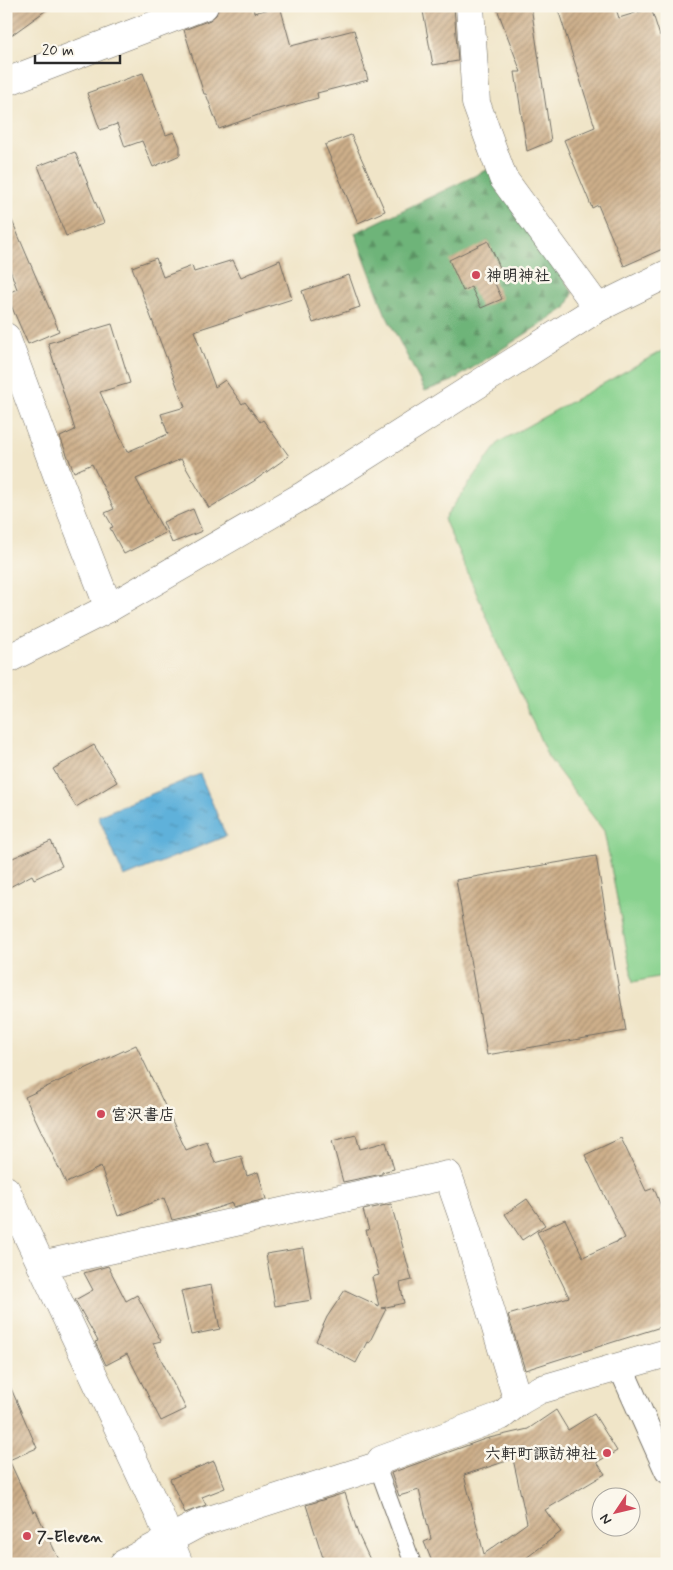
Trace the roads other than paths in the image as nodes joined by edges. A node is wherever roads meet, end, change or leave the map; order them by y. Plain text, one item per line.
1 (204, 6) edge
2 (470, 6) edge
3 (6, 82) edge
4 (667, 274) edge
5 (598, 308) junction
6 (6, 337) edge
7 (109, 608) junction
8 (6, 660) edge
9 (6, 1190) edge
10 (41, 1264) junction
11 (667, 1353) edge
12 (620, 1366) junction
13 (518, 1402) junction
14 (377, 1466) junction
15 (667, 1471) edge
16 (169, 1538) junction
17 (123, 1564) edge
18 (179, 1564) edge
19 (413, 1564) edge

1 - 3 street
2 - 5 street
4 - 5 street
5 - 7 street
6 - 7 street
7 - 8 street
9 - 10 street
10 - 13 street
10 - 16 street
11 - 12 street
12 - 13 street
12 - 15 street
13 - 14 street
14 - 16 street
14 - 19 lane
16 - 17 street
16 - 18 street

